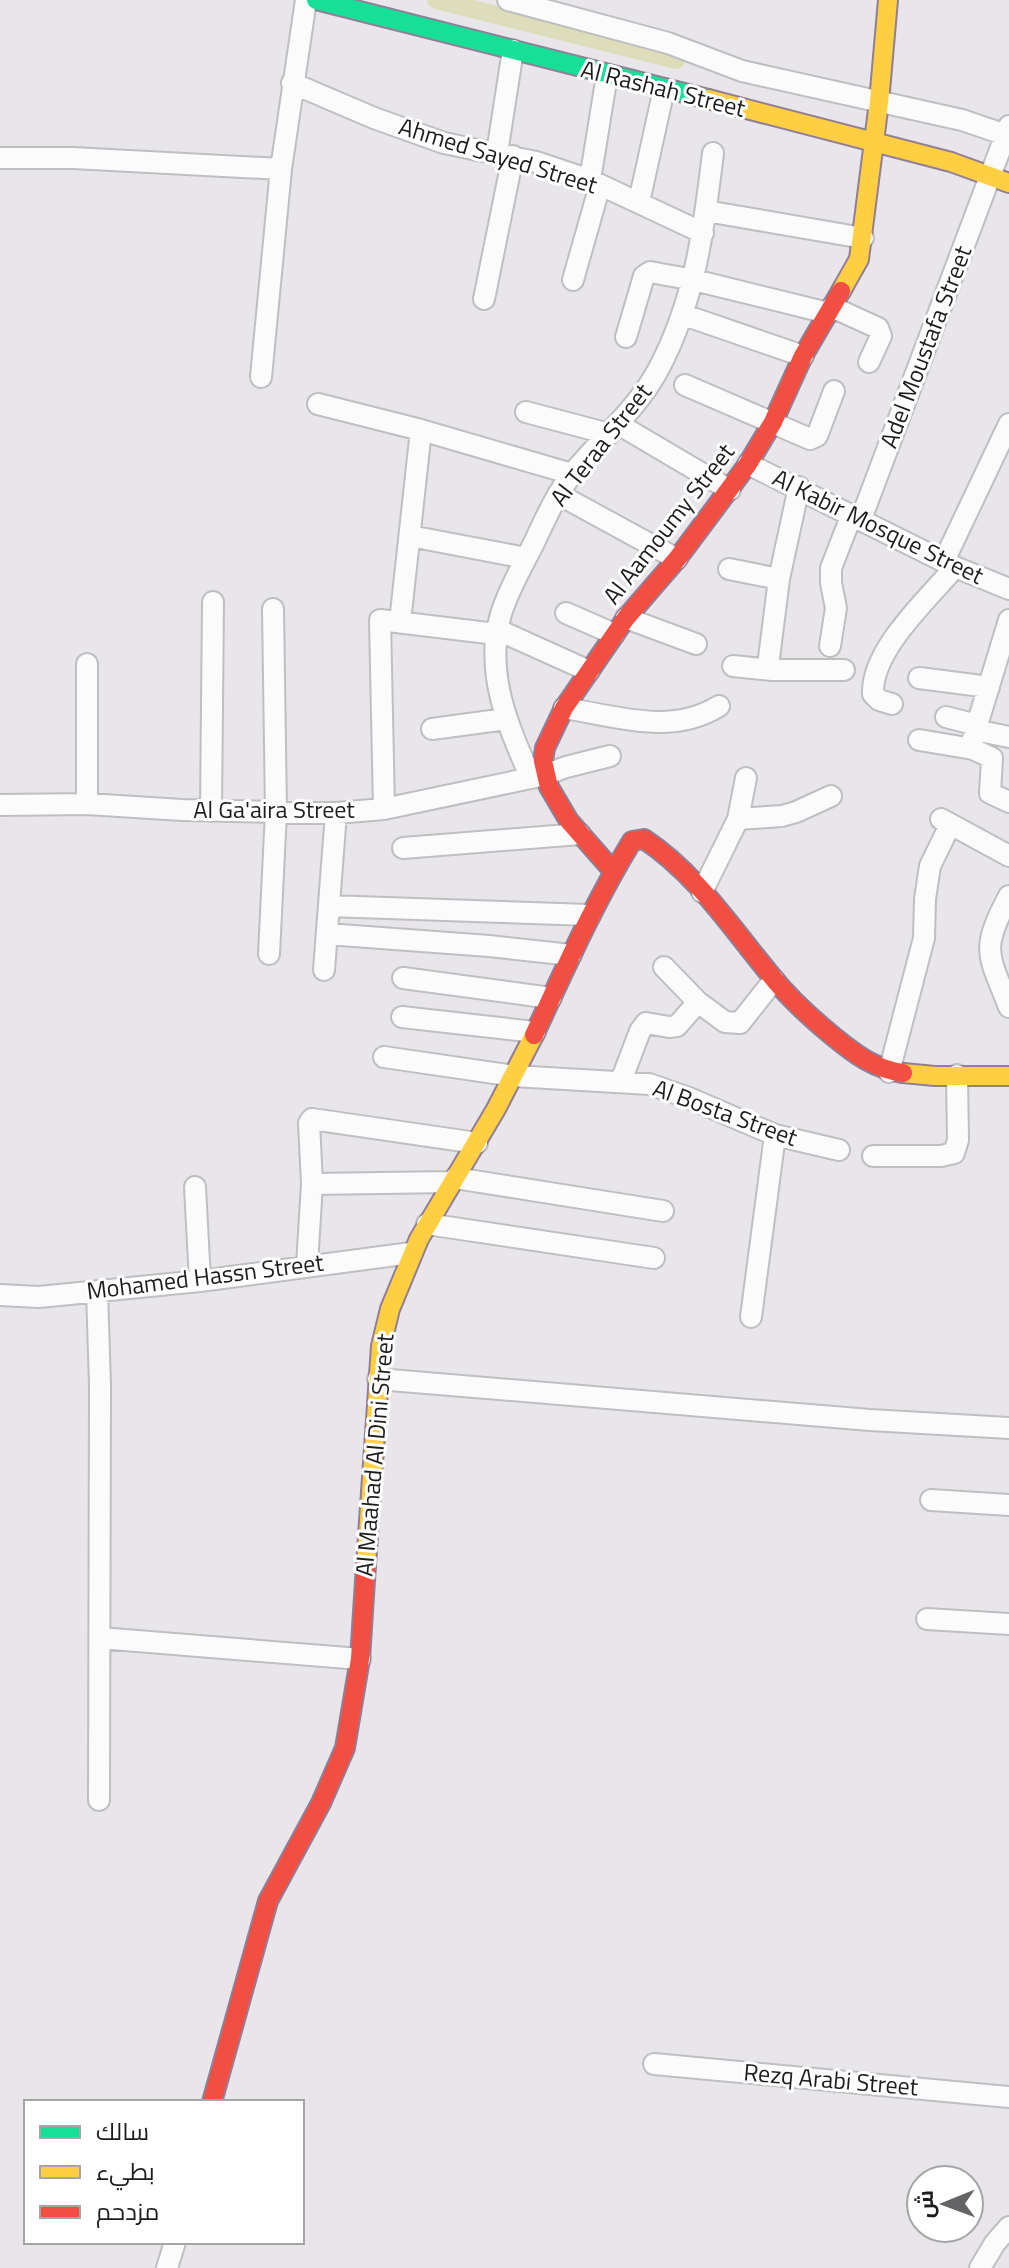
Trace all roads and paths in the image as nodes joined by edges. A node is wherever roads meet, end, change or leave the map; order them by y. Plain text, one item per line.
1 (306, 0) edge
2 (316, 0) edge
3 (508, 0) edge
4 (888, 0) edge
5 (513, 50) junction
6 (607, 75) junction
7 (292, 83) junction
8 (664, 89) junction
9 (879, 102) junction
10 (1008, 132) edge
11 (874, 141) junction
12 (713, 153) dead end
13 (505, 155) junction
14 (0, 158) edge
15 (281, 169) junction
16 (1000, 180) edge
17 (595, 182) junction
18 (639, 202) junction
19 (706, 211) junction
20 (703, 233) junction
21 (863, 238) junction
22 (573, 280) dead end
23 (694, 280) junction
24 (484, 299) dead end
25 (830, 310) junction
26 (684, 315) junction
27 (626, 337) dead end
28 (803, 356) junction
29 (869, 362) dead end
30 (261, 377) dead end
31 (685, 385) dead end
32 (834, 391) dead end
33 (318, 404) dead end
34 (526, 412) dead end
35 (773, 422) junction
36 (1009, 424) edge
37 (614, 429) junction
38 (421, 430) junction
39 (1003, 451) edge
40 (748, 464) junction
41 (572, 474) junction
42 (799, 487) junction
43 (730, 490) junction
44 (558, 494) junction
45 (856, 516) junction
46 (410, 536) junction
47 (526, 558) junction
48 (677, 559) junction
49 (949, 564) junction
50 (729, 569) dead end
51 (779, 579) junction
52 (1009, 589) edge
53 (213, 602) dead end
54 (273, 609) dead end
55 (566, 613) dead end
56 (1009, 620) edge
57 (390, 621) junction
58 (620, 626) junction
59 (497, 632) junction
60 (696, 644) dead end
61 (830, 646) dead end
62 (87, 664) dead end
63 (733, 666) dead end
64 (772, 670) junction
65 (844, 670) dead end
66 (589, 671) junction
67 (919, 678) dead end
68 (989, 687) junction
69 (892, 704) dead end
70 (719, 706) dead end
71 (564, 708) junction
72 (946, 717) dead end
73 (506, 719) junction
74 (432, 729) dead end
75 (975, 735) junction
76 (1009, 737) edge
77 (919, 740) dead end
78 (610, 756) dead end
79 (538, 776) junction
80 (746, 778) dead end
81 (831, 796) dead end
82 (1009, 802) edge
83 (87, 804) junction
84 (0, 805) edge
85 (384, 809) junction
86 (211, 811) junction
87 (276, 812) junction
88 (336, 813) junction
89 (738, 819) junction
90 (580, 834) junction
91 (403, 848) dead end
92 (1009, 856) edge
93 (613, 871) junction
94 (702, 892) junction
95 (1009, 896) edge
96 (329, 906) junction
97 (590, 915) junction
98 (327, 934) junction
99 (269, 954) dead end
100 (571, 955) junction
101 (664, 967) dead end
102 (324, 970) dead end
103 (403, 978) dead end
104 (774, 980) junction
105 (551, 998) junction
106 (698, 1002) junction
107 (1009, 1007) edge
108 (402, 1017) dead end
109 (535, 1032) junction
110 (384, 1057) dead end
111 (889, 1072) junction
112 (957, 1075) junction
113 (514, 1076) junction
114 (1009, 1076) edge
115 (621, 1081) junction
116 (775, 1135) junction
117 (477, 1143) junction
118 (839, 1150) dead end
119 (873, 1156) dead end
120 (454, 1180) junction
121 (312, 1184) junction
122 (195, 1187) dead end
123 (663, 1211) dead end
124 (427, 1224) junction
125 (411, 1253) junction
126 (654, 1258) dead end
127 (307, 1265) junction
128 (200, 1281) junction
129 (97, 1291) junction
130 (0, 1295) edge
131 (751, 1317) dead end
132 (378, 1379) junction
133 (1009, 1428) edge
134 (931, 1500) dead end
135 (1009, 1505) edge
136 (927, 1619) dead end
137 (1009, 1624) edge
138 (100, 1638) junction
139 (360, 1659) junction
140 (99, 1800) dead end
141 (654, 2064) dead end
142 (1009, 2097) edge
143 (213, 2100) edge
144 (1009, 2227) edge
145 (174, 2244) edge
146 (167, 2268) edge
147 (980, 2268) edge

1 - 7 street
2 - 5 street, Al Rashah Street
3 - 9 street, Al Rashah Street
4 - 9 street, Al Aamoumy Street
5 - 6 street, Al Rashah Street
5 - 13 street
6 - 8 street, Al Rashah Street
6 - 17 street
7 - 13 street, Ahmed Sayed Street
7 - 15 street
8 - 11 street, Al Rashah Street
8 - 18 street
9 - 10 street, Al Rashah Street
9 - 11 street, Al Aamoumy Street
10 - 16 street, Adel Moustafa Street
11 - 16 street, Al Rashah Street
11 - 21 street, Al Aamoumy Street
12 - 19 street, Al Teraa Street
13 - 17 street, Ahmed Sayed Street
13 - 24 street
14 - 15 street
15 - 30 street
16 - 45 street, Adel Moustafa Street
17 - 18 street, Ahmed Sayed Street
17 - 22 street
18 - 20 street, Ahmed Sayed Street
19 - 20 street, Al Teraa Street
19 - 21 street
20 - 23 street, Al Teraa Street
21 - 25 street, Al Aamoumy Street
23 - 25 street
23 - 26 street, Al Teraa Street
23 - 27 street
25 - 28 street, Al Aamoumy Street
25 - 29 street
26 - 28 street
26 - 37 street, Al Teraa Street
28 - 35 street, Al Aamoumy Street
31 - 35 street
32 - 35 street
33 - 38 street
34 - 37 street
35 - 40 street, Al Aamoumy Street
36 - 39 street
37 - 41 street, Al Teraa Street
37 - 43 street
38 - 41 street
38 - 46 street
39 - 49 street
40 - 42 street, Al Kabir Mosque Street
40 - 43 street, Al Aamoumy Street
41 - 44 street, Al Teraa Street
42 - 45 street, Al Kabir Mosque Street
42 - 51 street
43 - 48 street, Al Aamoumy Street
44 - 47 street, Al Teraa Street
44 - 48 street
45 - 49 street, Al Kabir Mosque Street
45 - 61 street, Adel Moustafa Street
46 - 47 street
46 - 57 street
47 - 59 street, Al Teraa Street
48 - 58 street, Al Aamoumy Street
49 - 52 street, Al Kabir Mosque Street
49 - 69 street
50 - 51 street
51 - 64 street
53 - 86 street
54 - 87 street
55 - 58 street
56 - 68 street
57 - 59 street
57 - 85 street
58 - 60 street
58 - 66 street, Al Aamoumy Street
59 - 66 street
59 - 73 street, Al Teraa Street
62 - 83 street
63 - 64 street
64 - 65 street
66 - 71 street, Al Aamoumy Street
67 - 68 street
68 - 75 street
70 - 71 street
71 - 79 street, Al Aamoumy Street
72 - 75 street
73 - 74 street
73 - 79 street, Al Teraa Street
75 - 76 street
75 - 77 street
75 - 82 street
78 - 79 street, Al Ga'aira Street
79 - 85 street, Al Ga'aira Street
79 - 90 street
80 - 89 street
81 - 89 street
83 - 84 street, Al Ga'aira Street
83 - 86 street, Al Ga'aira Street
85 - 88 street, Al Ga'aira Street
86 - 87 street, Al Ga'aira Street
87 - 88 street, Al Ga'aira Street
87 - 99 street
88 - 96 street
89 - 94 street
90 - 91 street
90 - 93 street
92 - 111 street
93 - 94 street, Al Maahad Al Dini Street
93 - 97 street, Al Maahad Al Dini Street
94 - 104 street
95 - 107 street
96 - 97 street
96 - 98 street
97 - 100 street, Al Maahad Al Dini Street
98 - 100 street
98 - 102 street
100 - 105 street, Al Maahad Al Dini Street
101 - 106 street
103 - 105 street
104 - 106 street
104 - 111 street
105 - 109 street, Al Maahad Al Dini Street
106 - 115 street
108 - 109 street
109 - 113 street, Al Maahad Al Dini Street
110 - 113 street, Al Bosta Street
111 - 112 street
112 - 114 street
112 - 119 street
113 - 115 street, Al Bosta Street
113 - 117 street, Al Maahad Al Dini Street
115 - 116 street, Al Bosta Street
116 - 118 street, Al Bosta Street
116 - 131 street
117 - 120 street, Al Maahad Al Dini Street
117 - 121 street
120 - 121 street
120 - 123 street
120 - 124 street, Al Maahad Al Dini Street
121 - 127 street
122 - 128 street
124 - 125 street, Al Maahad Al Dini Street
124 - 126 street
125 - 127 street, Mohamed Hassn Street
125 - 132 street, Al Maahad Al Dini Street
127 - 128 street, Mohamed Hassn Street
128 - 129 street, Mohamed Hassn Street
129 - 130 street, Mohamed Hassn Street
129 - 138 street
132 - 133 street
132 - 139 street, Al Maahad Al Dini Street
134 - 135 street
136 - 137 street
138 - 139 street
138 - 140 street
139 - 143 street, Al Maahad Al Dini Street
141 - 142 street, Rezq Arabi Street
144 - 147 street
145 - 146 street

